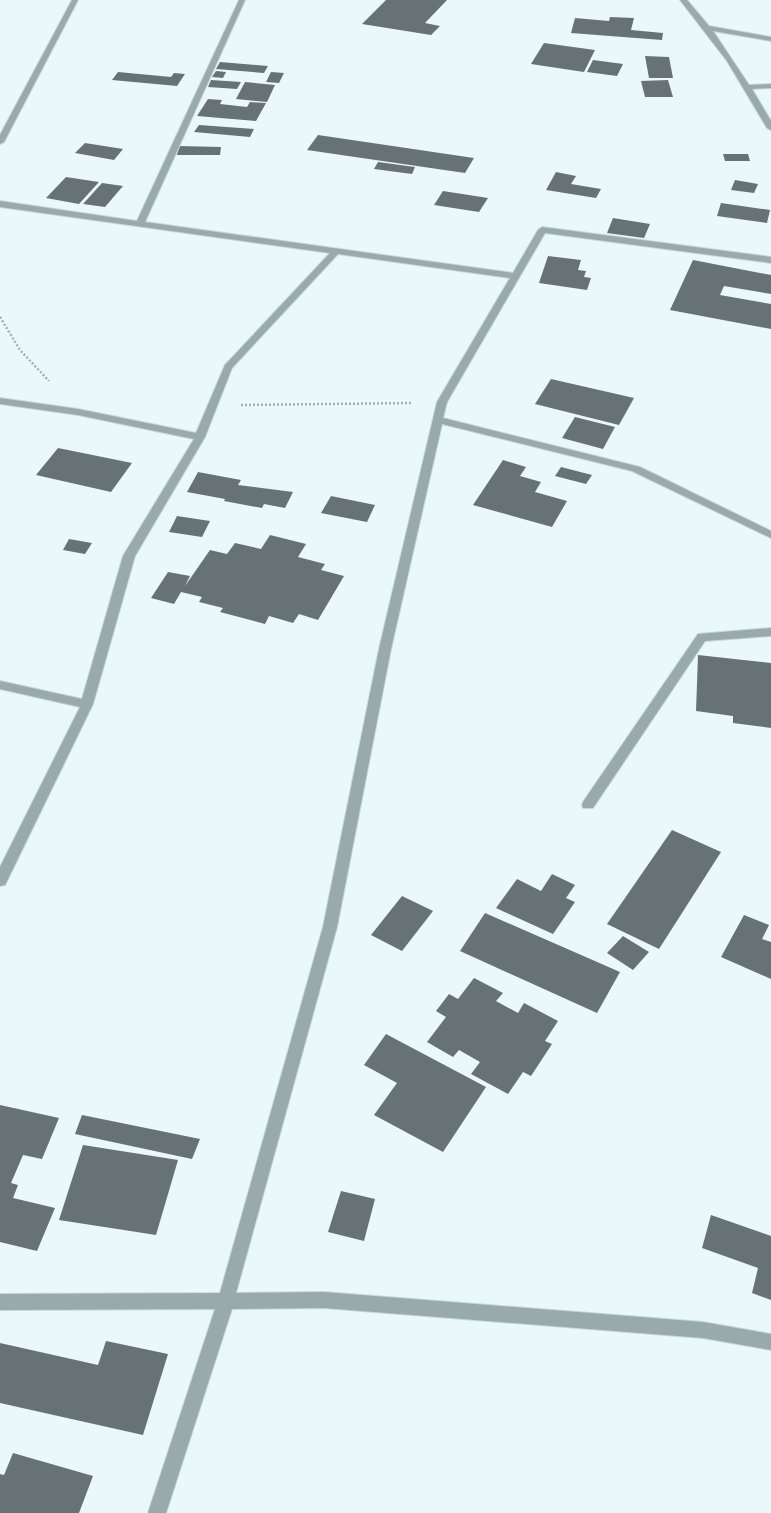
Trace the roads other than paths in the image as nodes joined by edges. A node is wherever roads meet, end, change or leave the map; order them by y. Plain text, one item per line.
1 (75, 0) edge
2 (242, 0) edge
3 (682, 0) edge
4 (707, 28) junction
5 (771, 39) edge
6 (771, 86) edge
7 (748, 87) junction
8 (771, 128) edge
9 (0, 142) edge
10 (0, 204) edge
11 (140, 224) junction
12 (336, 251) junction
13 (771, 260) edge
14 (515, 276) junction
15 (0, 402) edge
16 (438, 420) junction
17 (200, 437) junction
18 (771, 534) edge
19 (771, 632) edge
20 (0, 685) edge
21 (87, 704) junction
22 (588, 805) dead end
23 (0, 880) edge
24 (226, 1300) junction
25 (0, 1302) edge
26 (771, 1342) edge
27 (157, 1513) edge

1 - 9 street
2 - 11 street
3 - 4 street
4 - 5 street
4 - 7 street
6 - 7 street
7 - 8 street
10 - 11 street
11 - 12 street
12 - 14 street
12 - 17 street
13 - 14 street
14 - 16 street
15 - 17 street
16 - 18 street
16 - 24 street
17 - 21 street
19 - 22 street
20 - 21 street
21 - 23 street
24 - 25 street
24 - 26 street
24 - 27 street

